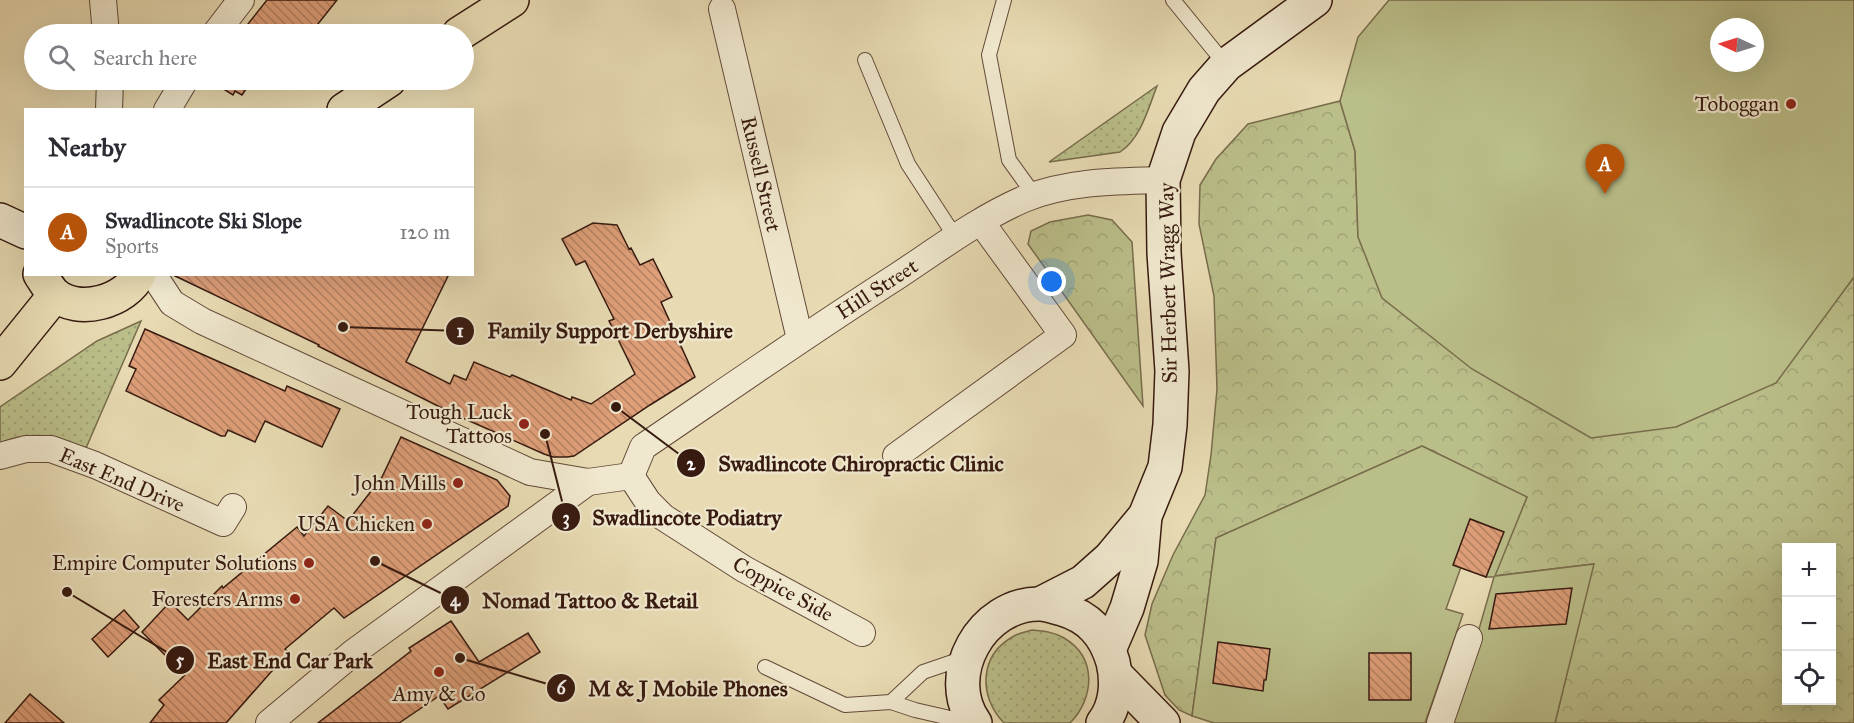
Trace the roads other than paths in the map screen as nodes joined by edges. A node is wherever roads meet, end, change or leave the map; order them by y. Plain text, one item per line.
1 (103, 0) edge
2 (241, 0) edge
3 (512, 0) edge
4 (1004, 0) edge
5 (1173, 0) edge
6 (1315, 0) edge
7 (722, 9) dead end
8 (105, 24) edge
9 (223, 24) edge
10 (474, 24) edge
11 (865, 60) dead end
12 (1226, 65) junction
13 (110, 90) edge
14 (179, 90) edge
15 (374, 90) edge
16 (109, 108) edge
17 (168, 108) edge
18 (347, 108) edge
19 (1163, 180) junction
20 (1035, 196) junction
21 (0, 220) edge
22 (981, 222) junction
23 (24, 231) edge
24 (956, 238) junction
25 (138, 276) edge
26 (154, 276) edge
27 (47, 285) edge
28 (800, 339) junction
29 (0, 363) edge
30 (0, 456) edge
31 (896, 456) dead end
32 (631, 476) junction
33 (588, 482) junction
34 (233, 507) dead end
35 (1145, 516) junction
36 (1042, 603) junction
37 (862, 633) dead end
38 (1469, 638) dead end
39 (966, 657) junction
40 (1113, 662) junction
41 (765, 667) dead end
42 (891, 702) junction
43 (269, 723) edge
44 (973, 723) edge
45 (1103, 723) edge
46 (1163, 723) edge
47 (1440, 723) edge

1 - 8 street
2 - 9 street
3 - 10 main road
4 - 20 lane
5 - 12 lane
6 - 12 street, Sir Herbert Wragg Way
7 - 28 street, Russell Street
11 - 24 lane
12 - 19 street, Sir Herbert Wragg Way
13 - 16 street
14 - 17 street
15 - 18 main road
19 - 20 street, Hill Street
19 - 35 street, Sir Herbert Wragg Way
20 - 22 street, Hill Street
21 - 23 street
22 - 24 street, Hill Street
22 - 31 street
24 - 28 street, Hill Street
25 - 27 main road
26 - 33 street
27 - 29 main road
28 - 32 street, Hill Street
30 - 34 street, East End Drive
32 - 33 street
32 - 37 street, Coppice Side
33 - 43 street
35 - 36 street, Sir Herbert Wragg Way
35 - 40 street, Sir Herbert Wragg Way
36 - 39 street
36 - 40 street
38 - 47 street
39 - 42 lane
39 - 44 street
40 - 45 street, Sir Herbert Wragg Way
40 - 46 street
41 - 42 lane
42 - 44 lane

